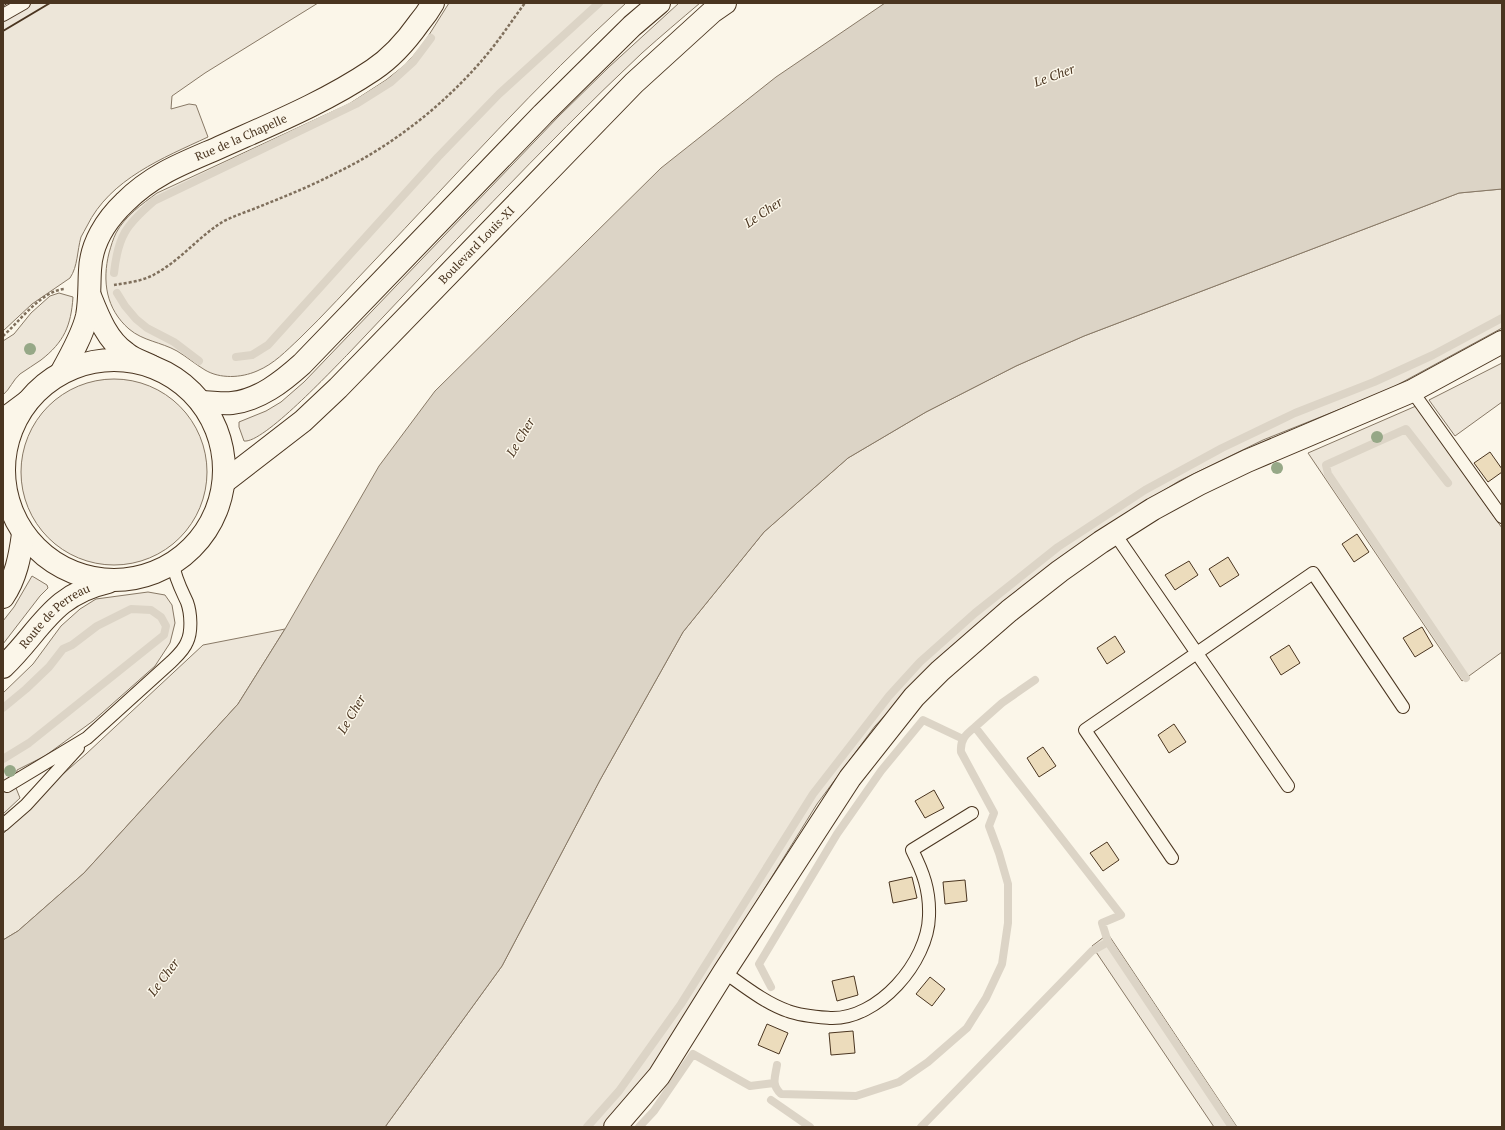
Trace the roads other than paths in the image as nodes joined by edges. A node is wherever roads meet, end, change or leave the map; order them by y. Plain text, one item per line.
1 (24, 3) edge
2 (433, 3) edge
3 (659, 3) edge
4 (725, 3) edge
5 (3, 15) edge
6 (90, 291) junction
7 (1502, 342) edge
8 (151, 366) junction
9 (61, 373) junction
10 (1412, 391) junction
11 (27, 402) junction
12 (201, 402) junction
13 (3, 420) edge
14 (224, 482) junction
15 (6, 501) edge
16 (1502, 517) edge
17 (23, 534) junction
18 (1114, 534) junction
19 (172, 564) junction
20 (115, 581) junction
21 (3, 597) edge
22 (1197, 653) junction
23 (3, 667) edge
24 (1403, 707) dead end
25 (87, 738) junction
26 (7, 786) dead end
27 (1288, 786) dead end
28 (972, 814) dead end
29 (3, 826) edge
30 (1172, 858) dead end
31 (724, 972) junction
32 (615, 1127) edge

1 - 5 lane
2 - 6 main road, Rue de la Chapelle
3 - 12 main road
4 - 14 main road, Boulevard Louis-XI
6 - 8 main road, Rue de la Chapelle
6 - 9 main road, Rue de la Chapelle
7 - 10 main road
8 - 9 main road
8 - 12 main road
9 - 11 main road
10 - 16 lane
10 - 18 main road
11 - 13 main road
11 - 15 main road
12 - 14 main road
14 - 19 main road
15 - 17 main road
17 - 20 main road
17 - 21 main road
18 - 22 lane
18 - 31 main road
19 - 20 main road
19 - 25 lane
20 - 23 main road, Route de Perreau
22 - 24 lane
22 - 27 lane
22 - 30 lane
25 - 26 lane
25 - 29 lane
28 - 31 lane
31 - 32 main road

